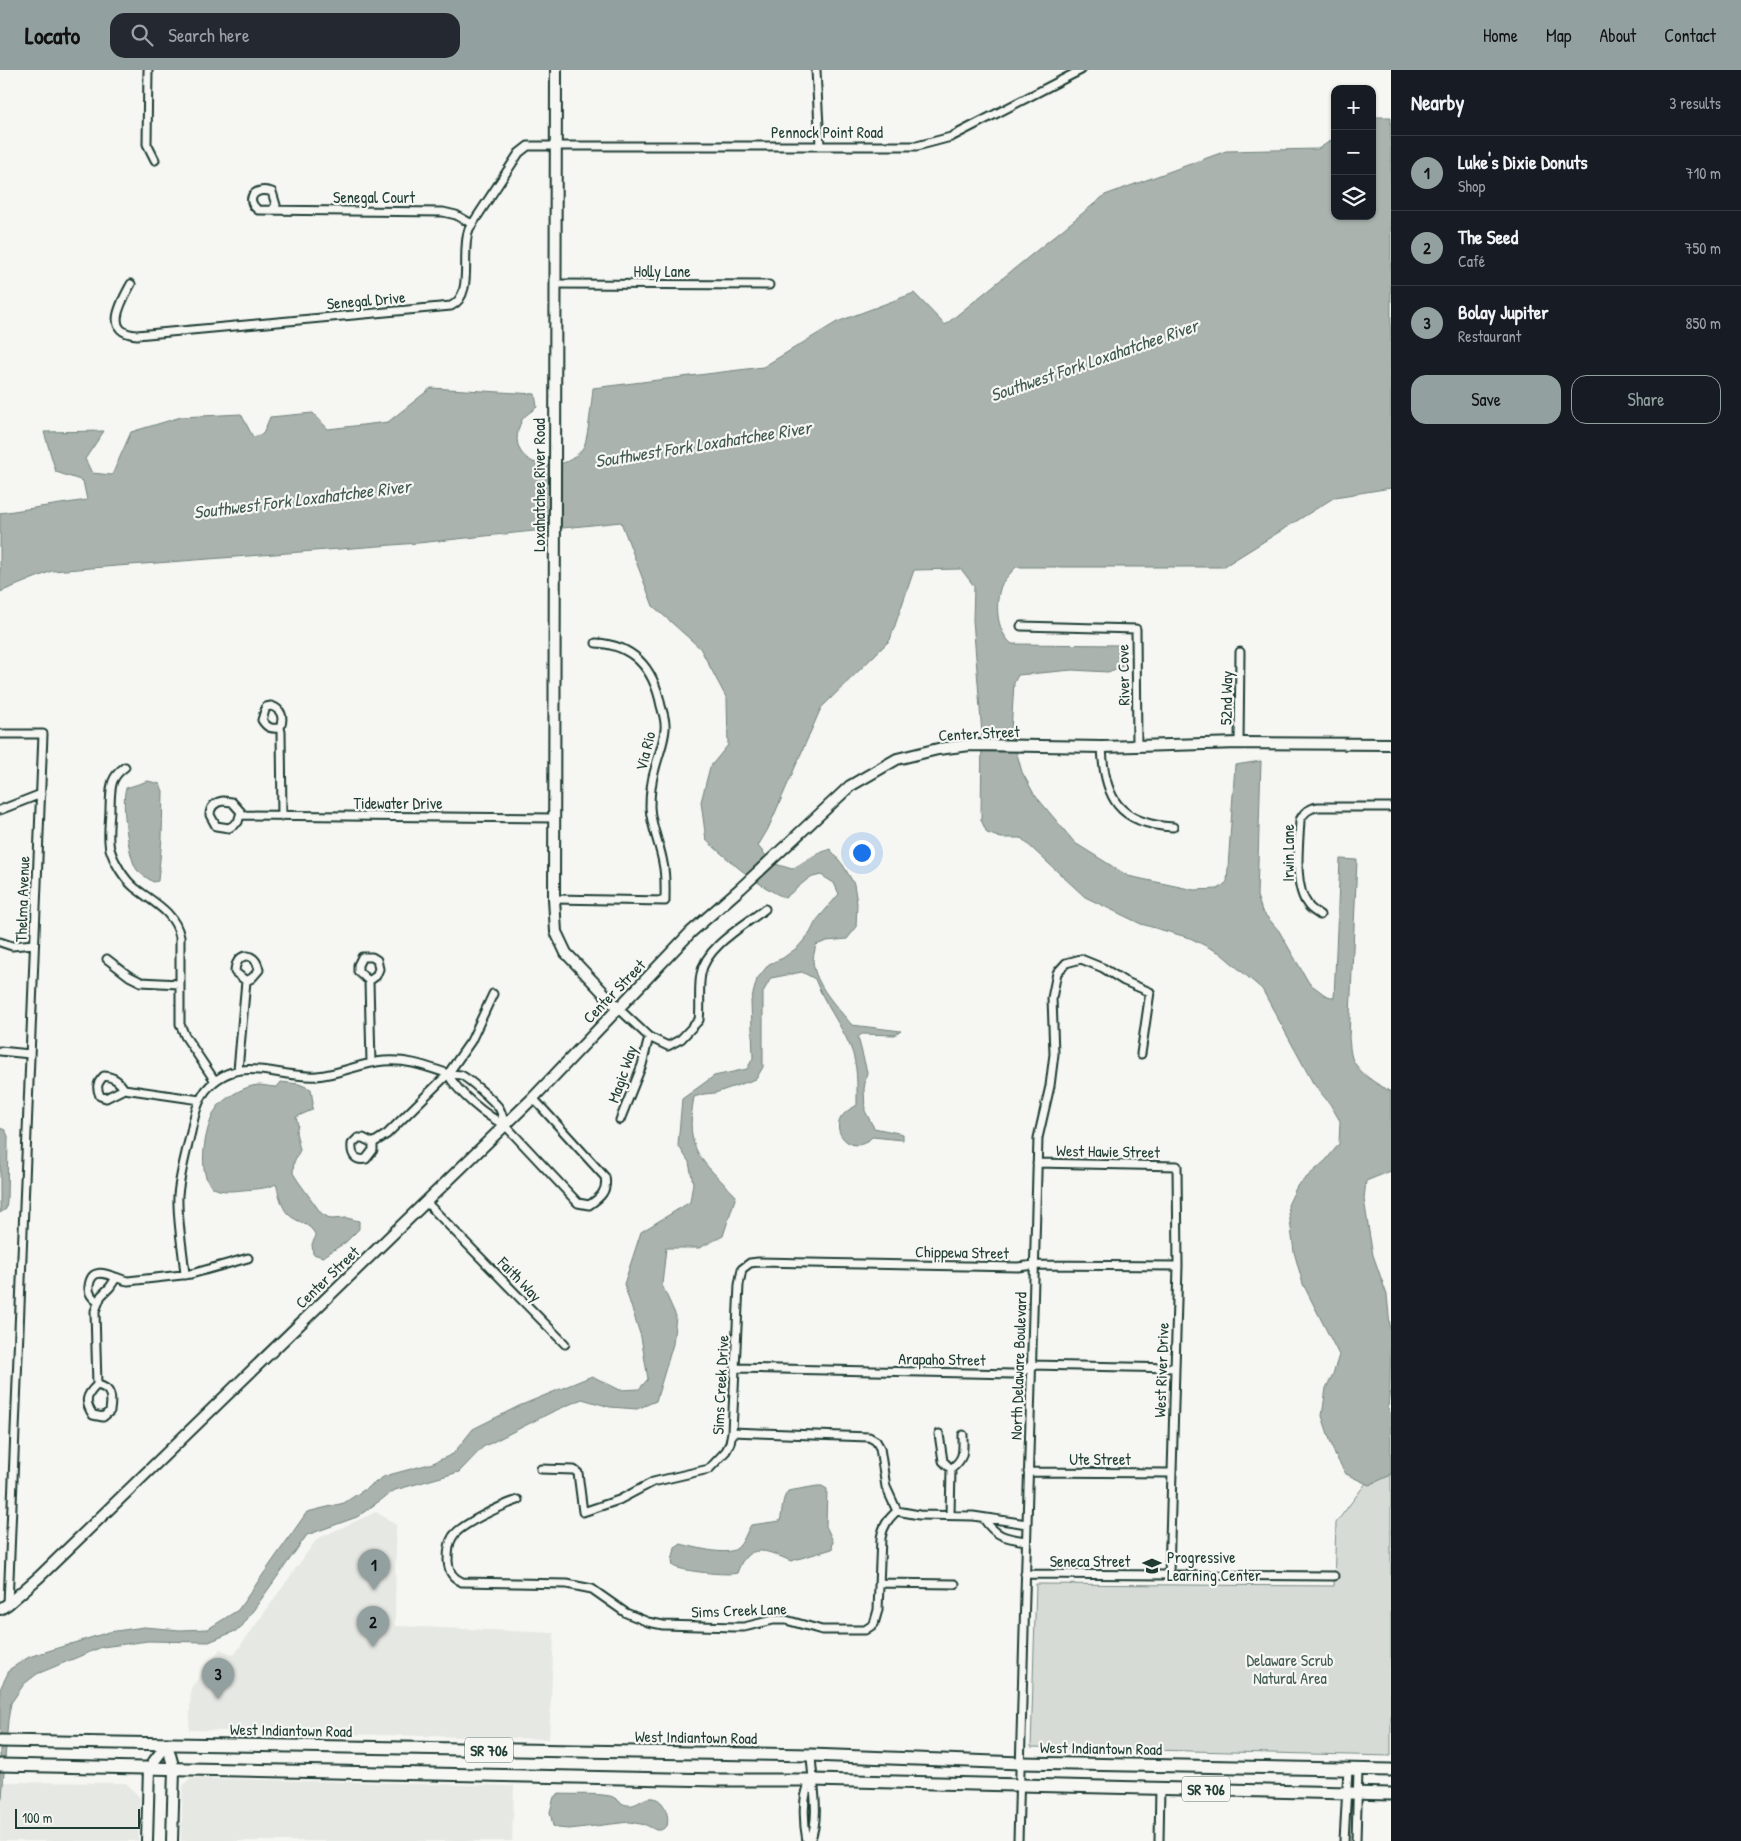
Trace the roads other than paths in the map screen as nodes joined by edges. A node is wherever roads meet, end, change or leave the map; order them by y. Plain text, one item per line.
1 (148, 70) edge
2 (556, 70) edge
3 (816, 70) edge
4 (1081, 70) edge
5 (556, 144) junction
6 (820, 146) junction
7 (155, 160) dead end
8 (272, 210) dead end
9 (472, 224) junction
10 (131, 284) dead end
11 (555, 284) junction
12 (769, 285) dead end
13 (1021, 626) dead end
14 (596, 643) dead end
15 (1240, 652) dead end
16 (280, 728) dead end
17 (0, 734) edge
18 (1239, 743) junction
19 (1391, 744) edge
20 (1137, 746) junction
21 (1102, 748) junction
22 (125, 767) dead end
23 (41, 794) junction
24 (1391, 808) edge
25 (0, 810) edge
26 (241, 815) junction
27 (282, 816) junction
28 (554, 818) junction
29 (1173, 827) dead end
30 (554, 899) junction
31 (765, 909) dead end
32 (1320, 915) dead end
33 (0, 942) edge
34 (34, 944) junction
35 (107, 959) dead end
36 (246, 981) dead end
37 (369, 981) dead end
38 (179, 984) junction
39 (493, 994) dead end
40 (618, 1008) junction
41 (649, 1036) junction
42 (0, 1051) edge
43 (30, 1054) junction
44 (1141, 1054) dead end
45 (371, 1063) junction
46 (238, 1070) junction
47 (448, 1074) junction
48 (215, 1081) junction
49 (124, 1089) dead end
50 (533, 1098) junction
51 (200, 1100) junction
52 (620, 1120) dead end
53 (505, 1126) junction
54 (373, 1143) dead end
55 (1037, 1163) junction
56 (1178, 1166) joint
57 (426, 1202) junction
58 (248, 1258) dead end
59 (1034, 1265) junction
60 (746, 1266) joint
61 (1178, 1266) junction
62 (185, 1275) junction
63 (116, 1278) junction
64 (98, 1302) junction
65 (565, 1344) dead end
66 (1031, 1365) junction
67 (736, 1368) junction
68 (1175, 1368) junction
69 (97, 1385) junction
70 (732, 1432) junction
71 (940, 1434) dead end
72 (963, 1435) dead end
73 (541, 1469) dead end
74 (951, 1469) junction
75 (1028, 1472) junction
76 (1172, 1473) junction
77 (518, 1500) dead end
78 (897, 1511) junction
79 (950, 1516) junction
80 (984, 1519) junction
81 (1027, 1524) junction
82 (1026, 1541) junction
83 (1025, 1574) junction
84 (1169, 1575) junction
85 (1334, 1576) dead end
86 (879, 1583) junction
87 (955, 1584) dead end
88 (4, 1606) edge
89 (0, 1614) edge
90 (0, 1741) edge
91 (167, 1744) junction
92 (811, 1755) junction
93 (1021, 1763) junction
94 (0, 1766) edge
95 (149, 1768) junction
96 (174, 1769) junction
97 (1353, 1770) junction
98 (1391, 1770) edge
99 (812, 1780) junction
100 (1020, 1784) junction
101 (1160, 1787) junction
102 (1352, 1793) junction
103 (1391, 1794) edge
104 (147, 1841) edge
105 (172, 1841) edge
106 (808, 1841) edge
107 (1018, 1841) edge
108 (1159, 1841) edge
109 (1344, 1841) edge
110 (1356, 1841) edge

1 - 7 street
2 - 5 street, Loxahatchee River Road
3 - 6 street
4 - 6 street, Pennock Point Road
5 - 6 street, Pennock Point Road
5 - 9 street, Senegal Drive
5 - 11 street, Loxahatchee River Road
8 - 9 street, Senegal Court
9 - 10 street, Senegal Drive
11 - 12 street, Holly Lane
11 - 28 street, Loxahatchee River Road
13 - 20 street, River Cove
14 - 30 street, Via Rio
15 - 18 street, 52nd Way
16 - 27 street
17 - 23 street, Thelma Avenue
18 - 19 street, Center Street
18 - 20 street, Center Street
20 - 21 street, Center Street
21 - 29 street
21 - 40 street, Center Street
22 - 38 street
23 - 25 street
23 - 34 street, Thelma Avenue
24 - 32 street, Irwin Lane
26 - 26 street
26 - 27 street, Tidewater Drive
27 - 28 street, Tidewater Drive
28 - 30 street, Loxahatchee River Road
30 - 40 street, Loxahatchee River Road
31 - 41 street
33 - 34 street
34 - 43 street, Thelma Avenue
35 - 38 street
36 - 46 street
37 - 45 street
38 - 48 street
39 - 47 street
40 - 41 street
40 - 50 street, Center Street
41 - 52 street, Magic Way
42 - 43 street
43 - 88 street, Thelma Avenue
44 - 55 street, North Delaware Boulevard
45 - 46 street
45 - 47 street
46 - 48 street
47 - 53 street
47 - 53 street
47 - 54 street
48 - 51 street
49 - 51 street
50 - 53 street, Center Street
50 - 53 street
51 - 62 street
53 - 57 street, Center Street
55 - 56 street, West Hawie Street
55 - 59 street, North Delaware Boulevard
56 - 61 street, West River Drive
57 - 65 street, Faith Way
57 - 88 street, Center Street
58 - 62 street
59 - 60 street, Chippewa Street
59 - 61 street, Chippewa Street
59 - 66 street, North Delaware Boulevard
60 - 67 street, Sims Creek Drive
61 - 68 street, West River Drive
62 - 63 street
63 - 64 street
63 - 64 street
64 - 69 street
66 - 67 street, Arapaho Street
66 - 68 street, Arapaho Street
66 - 75 street, North Delaware Boulevard
67 - 70 street, Sims Creek Drive
68 - 76 street, West River Drive
69 - 69 street
70 - 73 street, Sims Creek Drive
70 - 78 street
71 - 74 street
72 - 74 street
74 - 79 street
75 - 76 street, Ute Street
75 - 81 street, North Delaware Boulevard
76 - 84 street, West River Drive
77 - 86 street, Sims Creek Lane
78 - 79 street
78 - 86 street, Sims Creek Lane
79 - 80 street
80 - 81 street
80 - 82 street
81 - 82 street, North Delaware Boulevard
82 - 83 street, North Delaware Boulevard
83 - 84 street, Seneca Street
83 - 93 street, North Delaware Boulevard
84 - 85 street, Seneca Street
86 - 87 street
88 - 89 street, Center Street
90 - 91 main road, West Indiantown Road / SR 706
91 - 92 main road, West Indiantown Road / SR 706
91 - 95 street
91 - 96 street
92 - 93 main road, West Indiantown Road / SR 706
92 - 99 street
93 - 97 main road, West Indiantown Road / SR 706
93 - 100 street, North Delaware Boulevard
94 - 95 main road, SR 706
95 - 96 main road, SR 706
95 - 104 street
96 - 99 main road, SR 706
96 - 105 street
97 - 98 main road, West Indiantown Road / SR 706
97 - 102 street
99 - 100 main road, SR 706
99 - 106 street
100 - 101 main road, SR 706
100 - 107 street, North Delaware Boulevard
101 - 102 main road, SR 706
101 - 108 street
102 - 103 main road, SR 706
102 - 109 street
102 - 110 street

